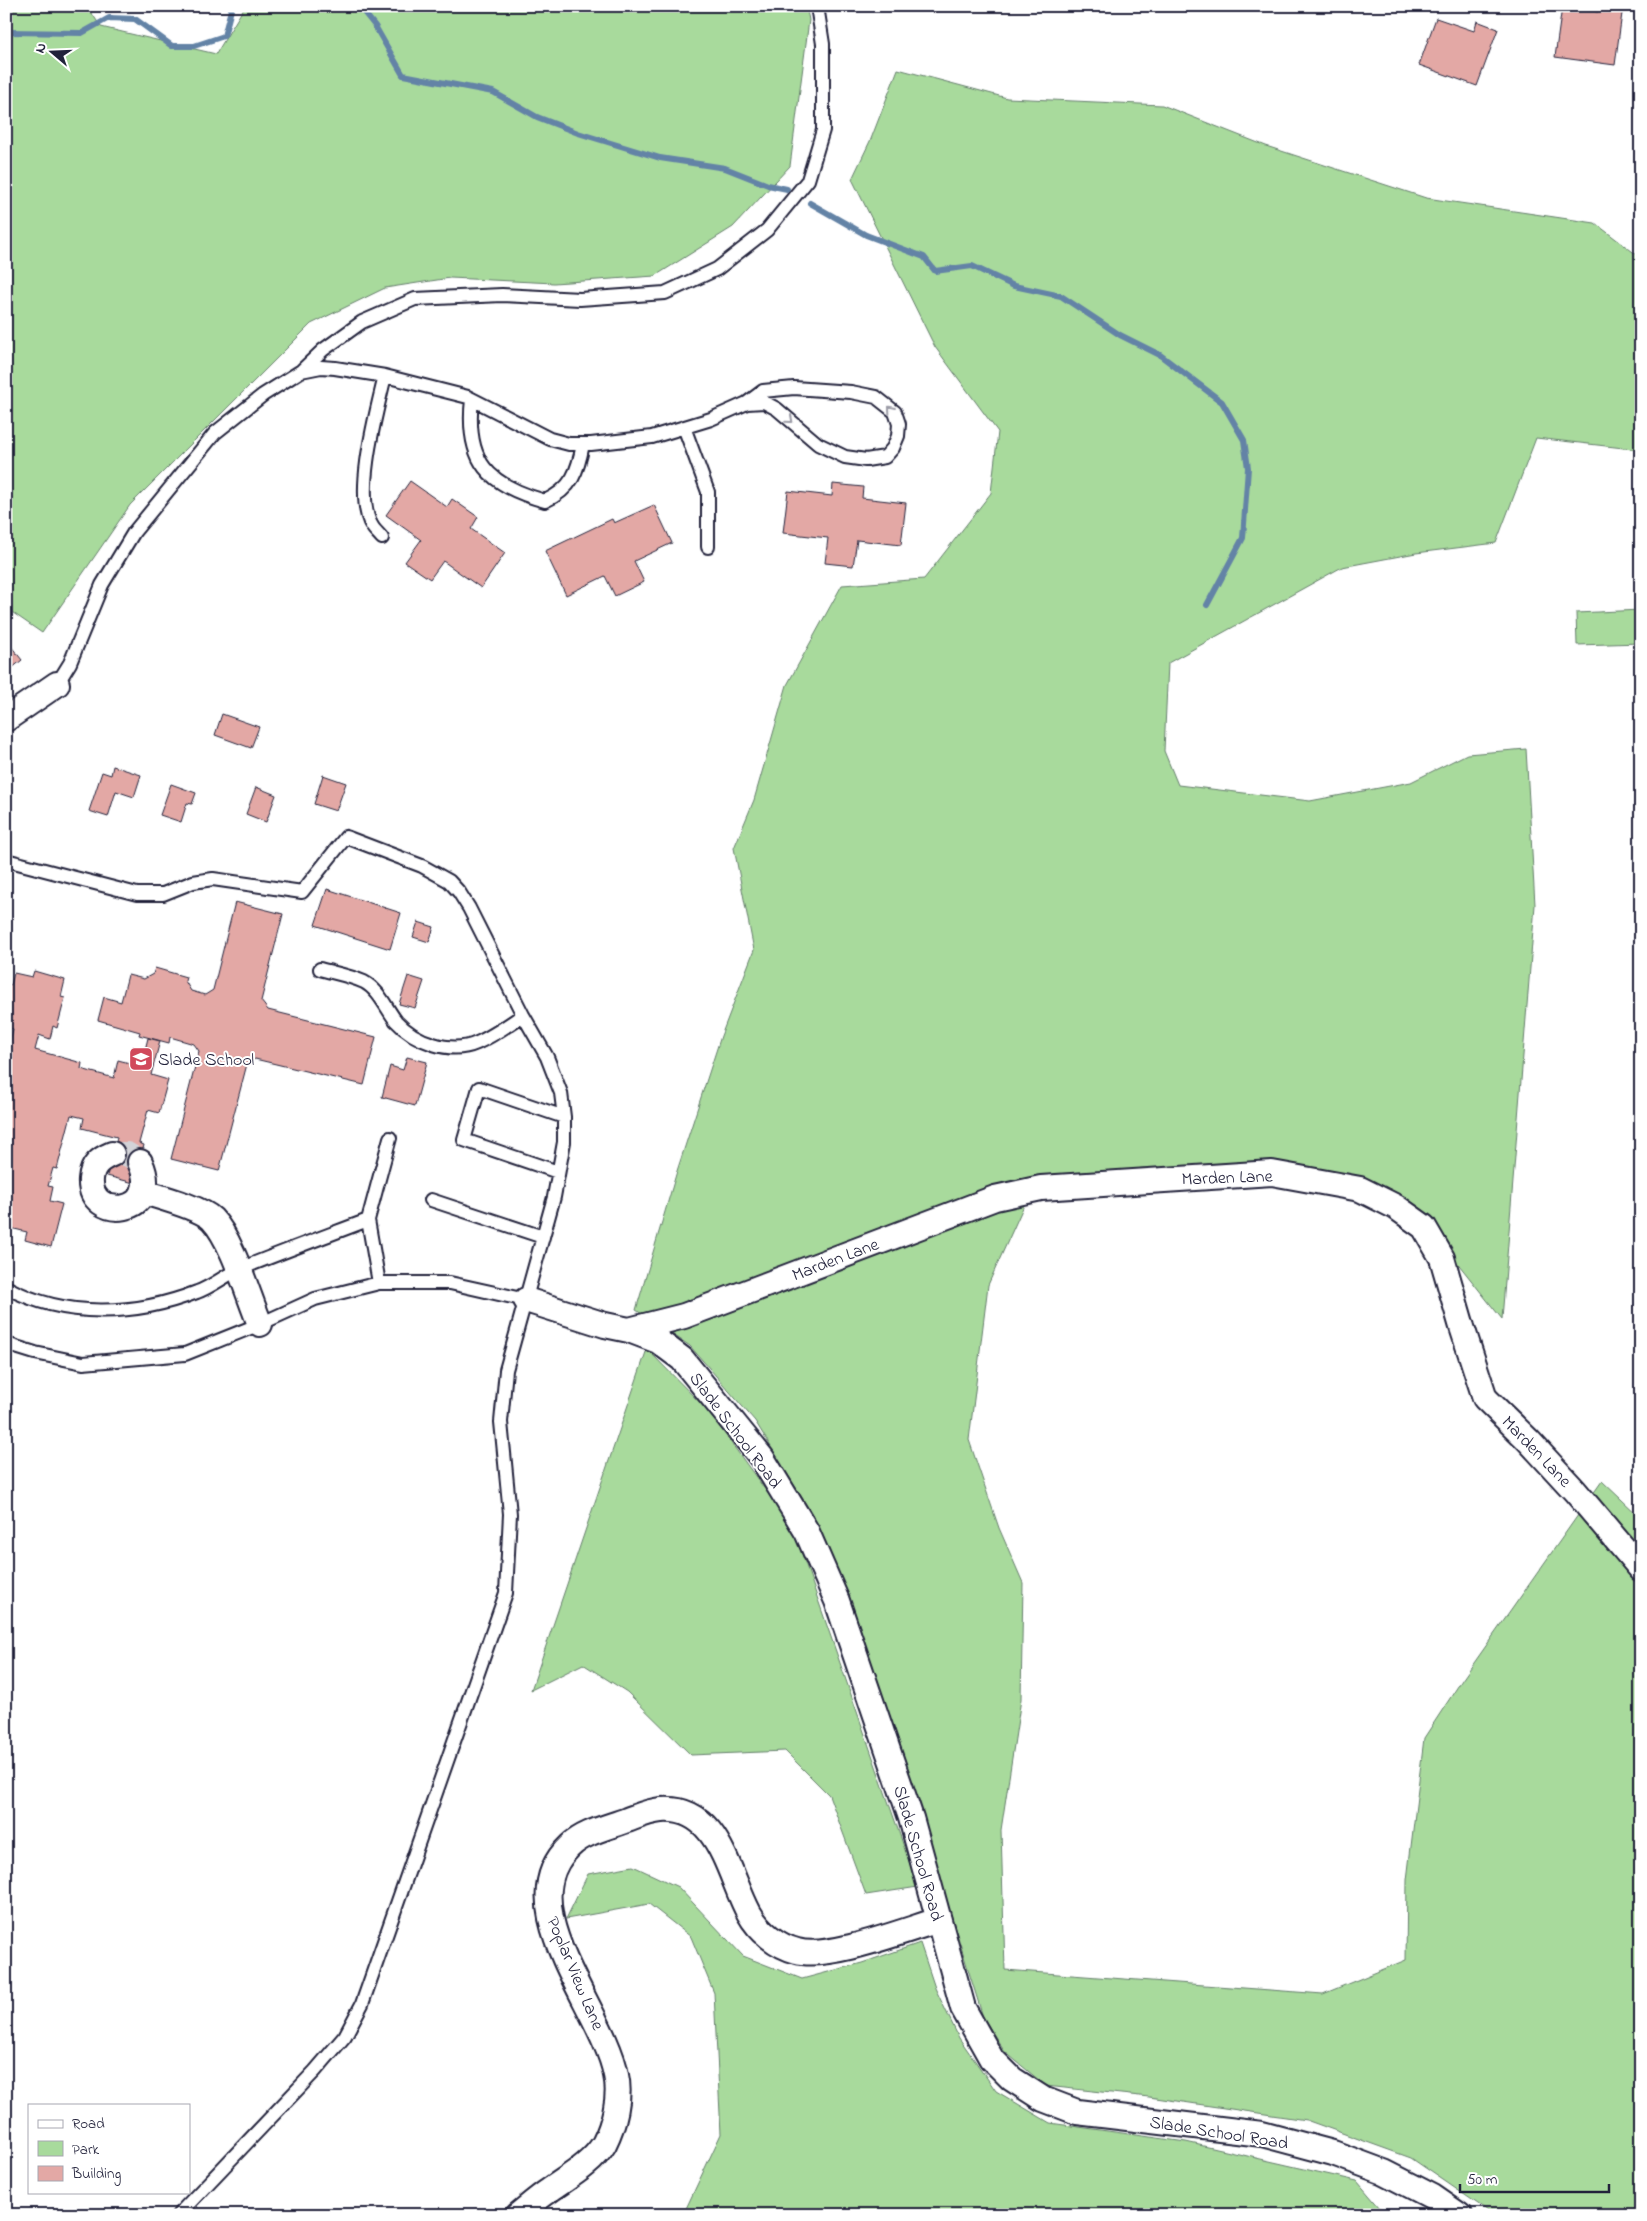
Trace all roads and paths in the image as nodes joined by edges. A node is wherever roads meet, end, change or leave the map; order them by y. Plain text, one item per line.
1 (817, 6) edge
2 (301, 371) junction
3 (385, 376) junction
4 (472, 399) junction
5 (747, 403) junction
6 (684, 428) junction
7 (583, 444) junction
8 (382, 538) dead end
9 (708, 547) dead end
10 (57, 684) joint
11 (6, 719) edge
12 (6, 860) edge
13 (320, 969) dead end
14 (523, 1015) junction
15 (564, 1117) junction
16 (390, 1138) dead end
17 (112, 1154) dead end
18 (140, 1162) dead end
19 (558, 1172) junction
20 (144, 1192) junction
21 (431, 1200) dead end
22 (368, 1220) junction
23 (543, 1237) junction
24 (238, 1270) junction
25 (379, 1283) junction
26 (6, 1287) edge
27 (526, 1300) junction
28 (260, 1324) junction
29 (629, 1330) junction
30 (6, 1344) edge
31 (1641, 1569) edge
32 (939, 1920) junction
33 (178, 2215) edge
34 (518, 2215) edge
35 (1459, 2215) edge

1 - 2 lane
2 - 3 lane
2 - 10 lane
3 - 4 lane
3 - 8 lane
4 - 7 lane
4 - 7 lane
5 -> 5 lane
5 - 6 lane
6 - 7 lane
6 - 9 lane
10 - 11 street
12 - 14 lane
13 - 14 lane
14 - 15 lane
15 - 19 lane
15 - 19 lane
16 - 22 lane
17 - 20 street
18 - 20 street
19 - 23 lane
20 - 24 street
21 - 23 lane
22 - 24 lane
22 - 25 lane
23 - 27 lane
24 - 26 lane
24 - 28 street
25 - 27 lane
25 - 28 lane
27 - 29 street, Slade School Road
27 - 33 lane
28 - 30 lane
29 - 31 street, Marden Lane
29 - 32 street, Slade School Road
32 - 34 street, Poplar View Lane
32 - 35 street, Slade School Road

